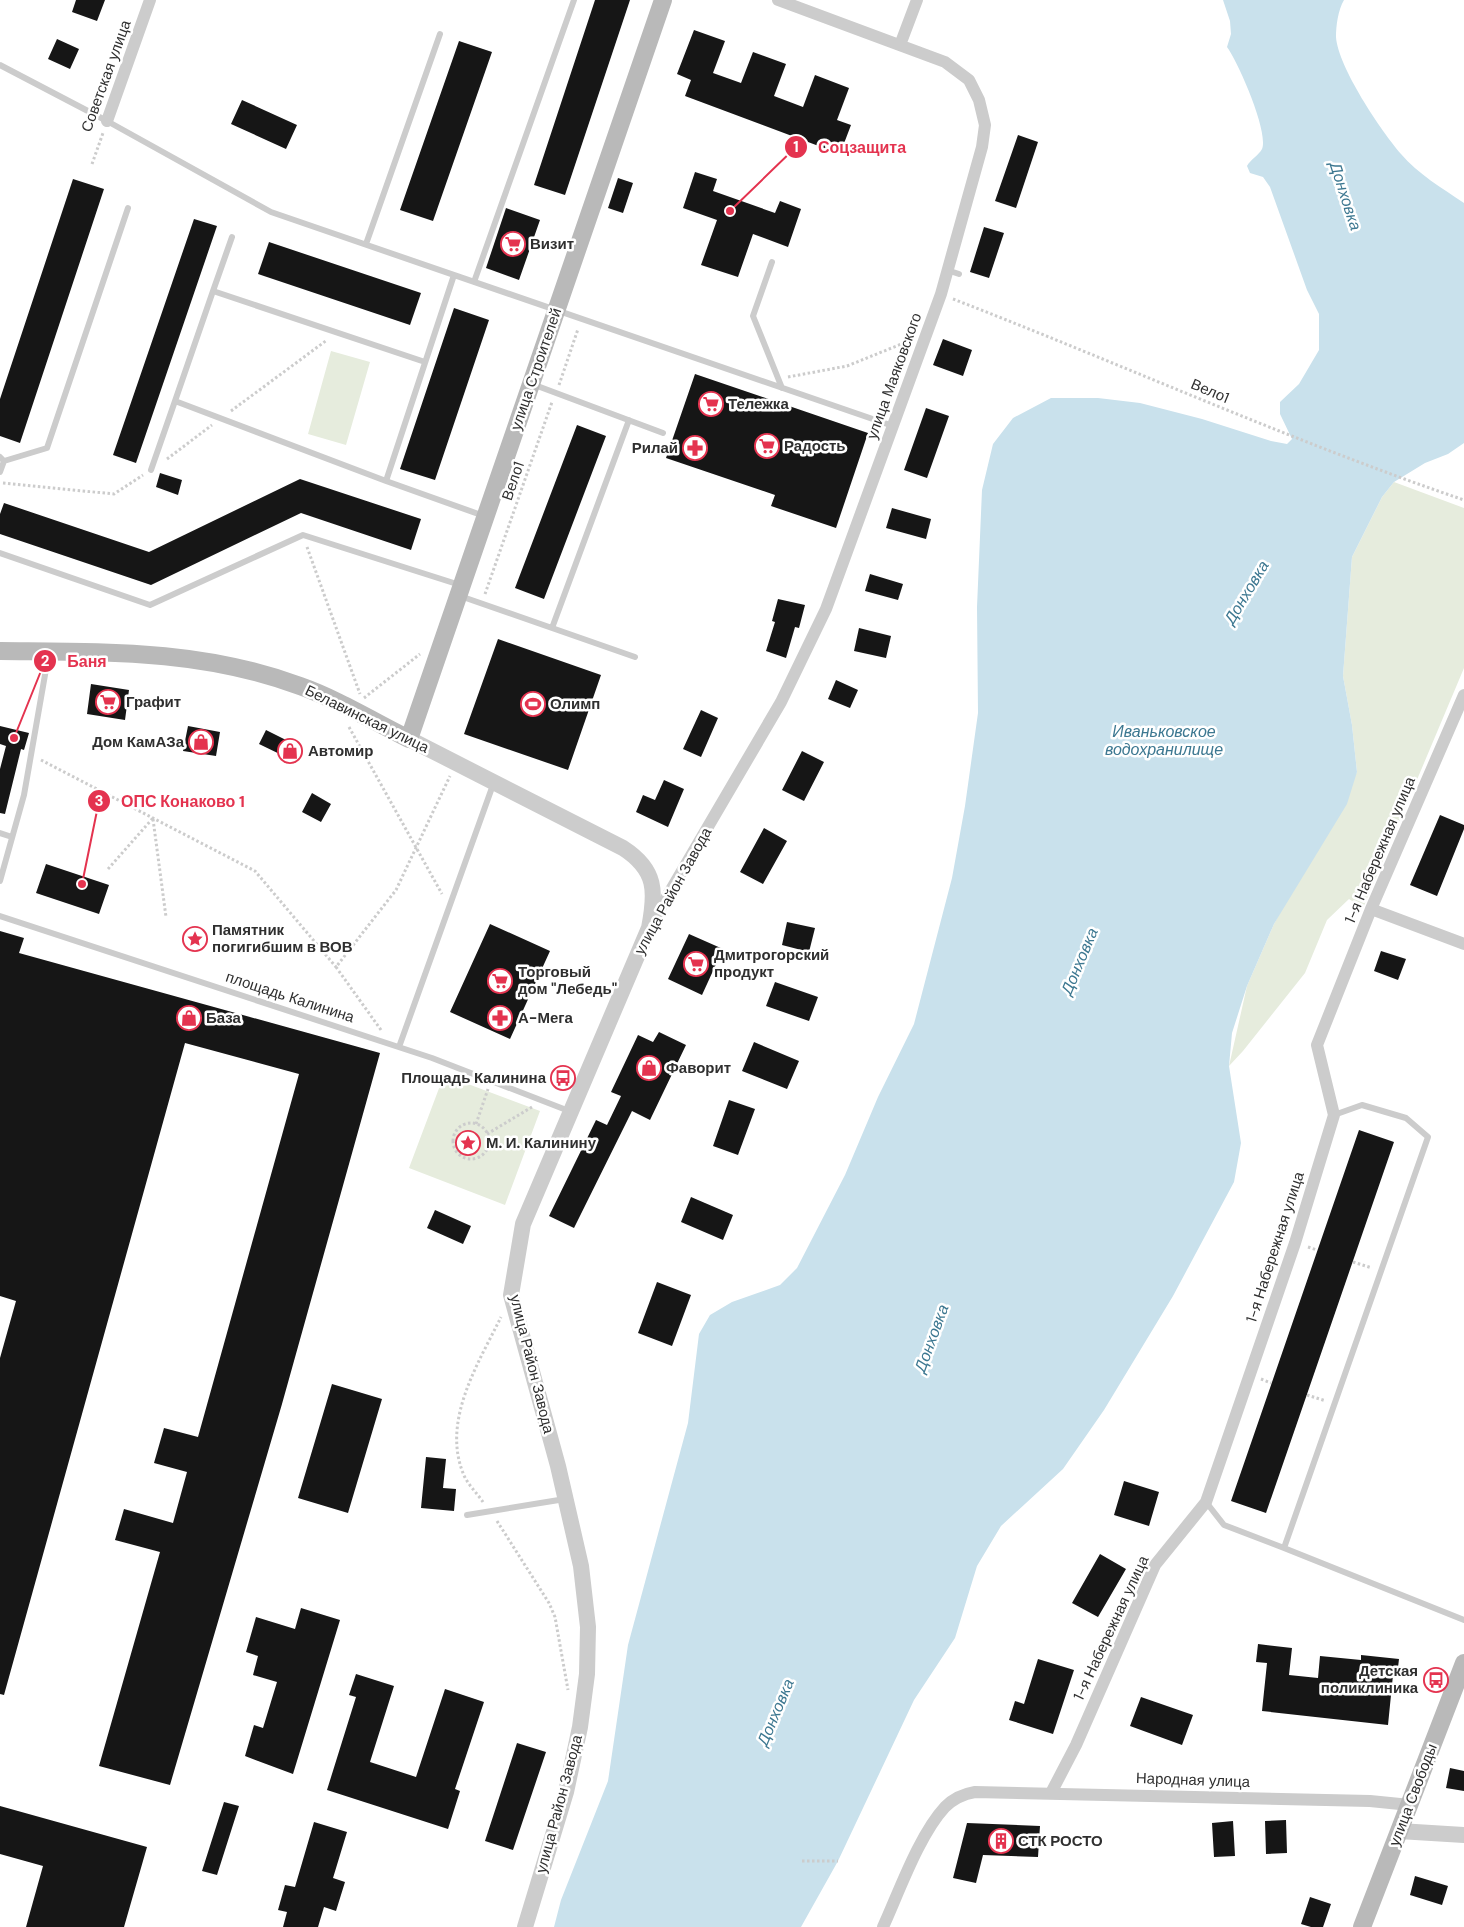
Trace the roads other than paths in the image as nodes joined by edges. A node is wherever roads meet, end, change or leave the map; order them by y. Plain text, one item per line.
1 (150, 0) edge
2 (574, 0) edge
3 (664, 0) edge
4 (778, 0) edge
5 (917, 0) edge
6 (440, 34) dead end
7 (900, 45) junction
8 (0, 64) edge
9 (107, 121) junction
10 (128, 208) dead end
11 (232, 237) dead end
12 (366, 244) junction
13 (772, 262) dead end
14 (454, 275) junction
15 (474, 282) junction
16 (213, 291) junction
17 (557, 310) junction
18 (425, 362) junction
19 (531, 384) junction
20 (782, 388) junction
21 (175, 401) junction
22 (629, 420) junction
23 (893, 426) junction
24 (662, 433) dead end
25 (2, 459) edge
26 (151, 470) road end
27 (0, 472) edge
28 (386, 481) junction
29 (485, 516) junction
30 (0, 553) edge
31 (460, 591) junction
32 (552, 628) junction
33 (0, 651) edge
34 (49, 651) junction
35 (635, 658) dead end
36 (1464, 695) edge
37 (781, 702) joint
38 (409, 739) junction
39 (494, 782) junction
40 (0, 833) edge
41 (12, 837) junction
42 (0, 881) edge
43 (1371, 909) junction
44 (0, 916) edge
45 (649, 928) junction
46 (1464, 944) edge
47 (399, 1047) junction
48 (569, 1111) junction
49 (1334, 1115) junction
50 (566, 1499) junction
51 (1206, 1502) junction
52 (467, 1515) dead end
53 (1284, 1548) junction
54 (1464, 1620) edge
55 (1464, 1663) edge
56 (1051, 1793) junction
57 (1410, 1805) junction
58 (1399, 1831) junction
59 (1464, 1835) edge
60 (525, 1927) edge
61 (883, 1927) edge
62 (1362, 1927) edge

1 - 9 street, Советская улица
2 - 15 lane
3 - 17 main road, улица Строителей
4 - 7 street, улица Маяковского
5 - 7 street
6 - 12 lane
7 - 23 street, улица Маяковского
8 - 9 lane
9 - 12 lane
10 - 25 lane
11 - 16 lane
12 - 14 lane
13 - 20 lane
14 - 15 lane
14 - 18 lane
15 - 17 lane
16 - 18 lane
16 - 21 lane
17 - 19 main road, улица Строителей
17 - 20 lane
18 - 28 lane
19 - 22 lane
19 - 29 main road, улица Строителей
20 - 23 lane
21 - 26 lane
21 - 28 lane
22 - 24 lane
22 - 32 lane
23 - 37 street, улица Маяковского
25 - 27 lane
28 - 29 lane
29 - 31 main road, улица Строителей
30 - 31 lane
31 - 32 lane
31 - 38 main road, улица Строителей
32 - 35 lane
33 - 34 main road, Белавинская улица
34 - 38 main road, Белавинская улица
34 - 41 lane
36 - 43 street, 1-я Набережная улица
37 - 45 street, улица Район Завода
38 - 39 street, Белавинская улица
39 - 45 street, Белавинская улица
39 - 47 lane
40 - 41 lane
41 - 42 lane
43 - 46 street
43 - 49 street, 1-я Набережная улица
44 - 47 lane, площадь Калинина
45 - 48 street, улица Район Завода
47 - 48 lane, площадь Калинина
48 - 50 street, улица Район Завода
49 - 51 street, 1-я Набережная улица
49 - 53 lane
50 - 52 lane
50 - 60 street, улица Район Завода
51 - 53 lane
51 - 56 street, 1-я Набережная улица
53 - 54 lane
55 - 57 main road, улица Свободы
56 - 57 street, Народная улица
56 - 61 street, Народная улица
57 - 58 main road, улица Свободы
58 - 59 street
58 - 62 main road, улица Свободы

